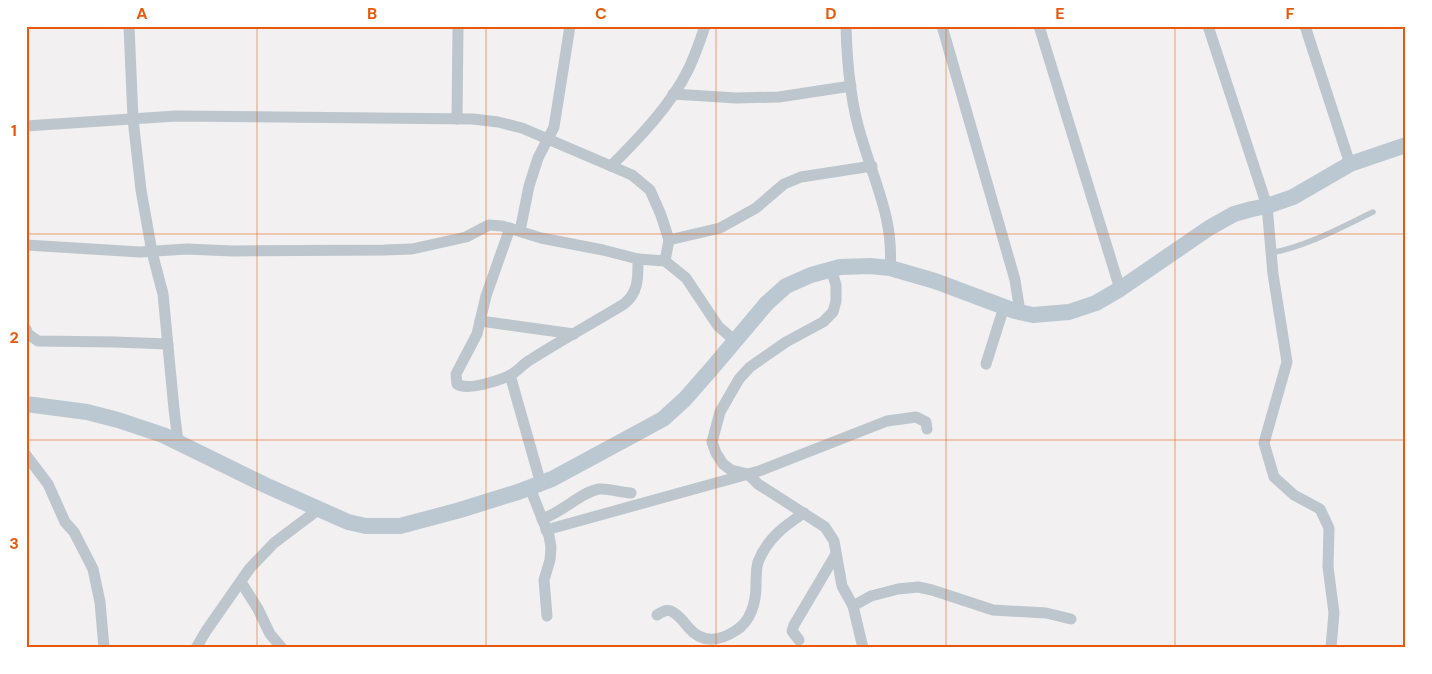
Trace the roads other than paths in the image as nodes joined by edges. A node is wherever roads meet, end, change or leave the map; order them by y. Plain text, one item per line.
1 (128, 26) edge
2 (458, 26) edge
3 (570, 26) edge
4 (705, 26) edge
5 (846, 26) edge
6 (942, 26) edge
7 (1040, 26) edge
8 (1208, 26) edge
9 (1305, 26) edge
10 (850, 86) junction
11 (673, 94) junction
12 (457, 118) junction
13 (133, 119) junction
14 (26, 126) edge
15 (548, 139) junction
16 (1406, 145) edge
17 (1350, 164) junction
18 (611, 166) junction
19 (872, 166) junction
20 (1267, 206) junction
21 (1373, 212) dead end
22 (515, 229) junction
23 (669, 240) junction
24 (26, 245) edge
25 (152, 252) junction
26 (1271, 253) junction
27 (638, 259) junction
28 (665, 261) junction
29 (890, 268) junction
30 (831, 269) junction
31 (1120, 289) junction
32 (1004, 307) junction
33 (1020, 312) junction
34 (480, 321) junction
35 (26, 329) edge
36 (574, 334) junction
37 (735, 341) junction
38 (168, 344) junction
39 (986, 364) dead end
40 (510, 375) junction
41 (26, 404) edge
42 (927, 429) dead end
43 (178, 442) junction
44 (26, 455) edge
45 (748, 474) junction
46 (535, 486) junction
47 (631, 493) dead end
48 (319, 509) junction
49 (804, 513) junction
50 (542, 518) junction
51 (546, 530) junction
52 (836, 554) junction
53 (240, 582) junction
54 (853, 606) junction
55 (657, 615) dead end
56 (547, 616) dead end
57 (1071, 619) dead end
58 (799, 640) dead end
59 (1331, 647) edge
60 (104, 648) edge
61 (196, 648) edge
62 (282, 648) edge
63 (863, 648) edge

1 - 13 street
2 - 12 street
3 - 15 street
4 - 11 street
5 - 10 street
6 - 33 street
7 - 31 street
8 - 20 street
9 - 17 street
10 - 11 street
10 - 19 street
11 - 18 street
12 - 13 street
12 - 15 street
13 - 14 street
13 - 25 street
15 - 18 street
15 - 22 street
16 - 17 street
17 - 20 street
18 - 23 street
19 - 23 street
19 - 29 street
20 - 26 street
20 - 31 street
21 - 26 lane
22 - 25 street
22 - 27 street
22 - 34 street
23 - 28 street
24 - 25 street
25 - 38 street
26 - 59 street
27 - 28 street
27 - 36 street
28 - 37 street
29 - 30 street
29 - 32 street
30 - 37 street
30 - 45 street
31 - 33 street
32 - 33 street
32 - 39 street
34 - 36 street
34 - 40 street
35 - 38 street
36 - 40 street
37 - 46 street
38 - 43 street
40 - 46 street
41 - 43 street
42 - 45 street
43 - 48 street
44 - 60 street
45 - 49 street
45 - 51 street
46 - 48 street
46 - 50 street
47 - 50 street
48 - 53 street
49 - 52 street
49 - 55 street
50 - 51 street
51 - 56 street
52 - 54 street
52 - 58 street
53 - 61 street
53 - 62 street
54 - 57 street
54 - 63 street

